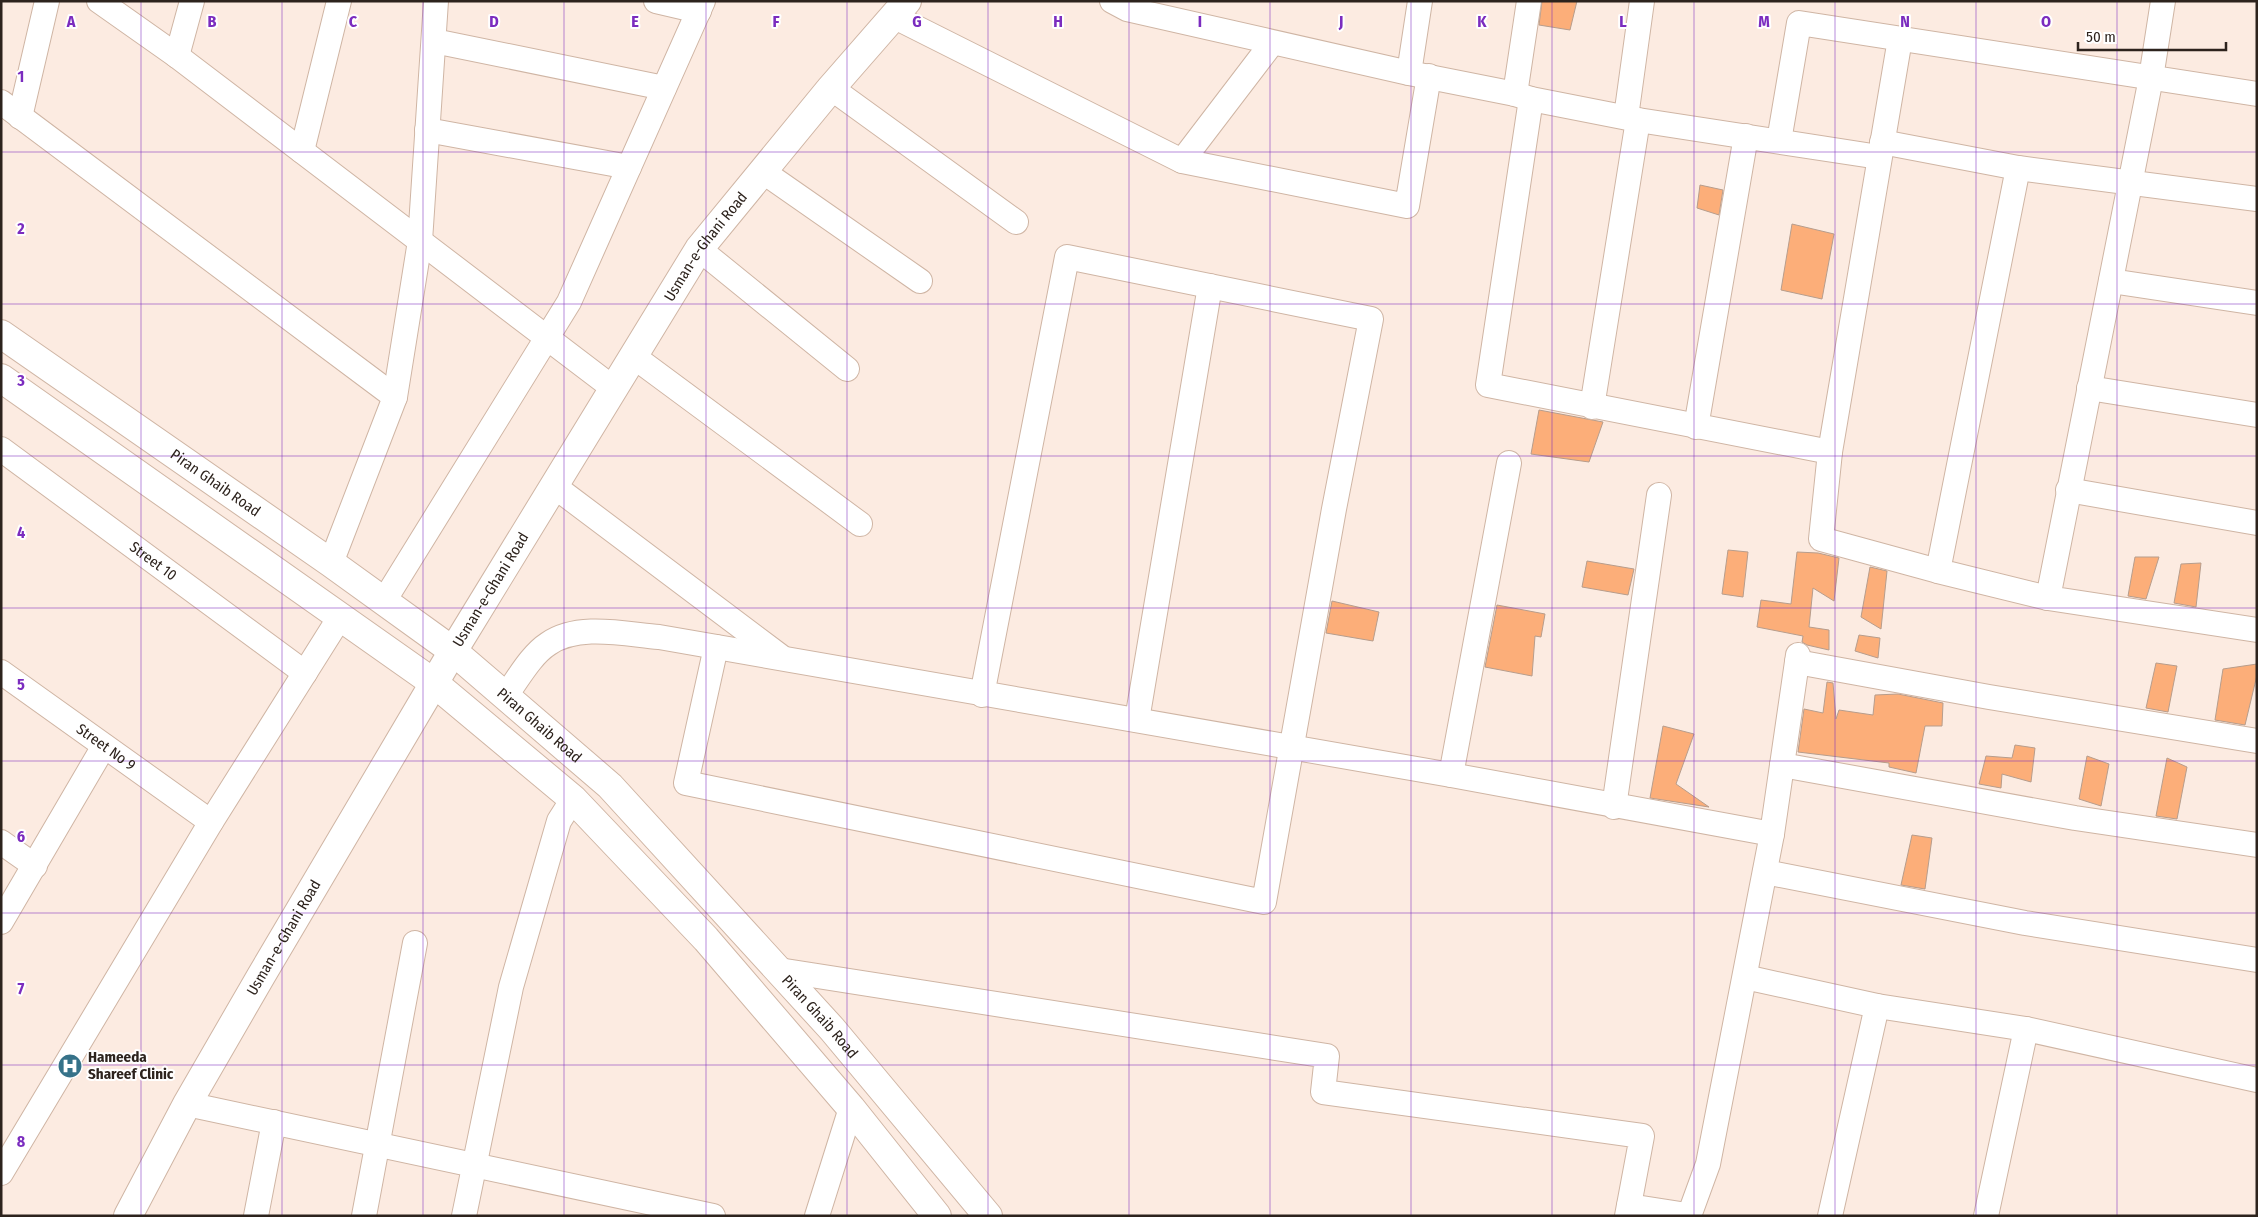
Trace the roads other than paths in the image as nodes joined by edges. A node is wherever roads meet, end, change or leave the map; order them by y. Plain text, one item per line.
1 (47, 1) edge
2 (99, 1) edge
3 (192, 1) edge
4 (339, 1) edge
5 (436, 1) edge
6 (656, 1) edge
7 (1112, 1) edge
8 (1420, 1) edge
9 (1529, 1) edge
10 (1642, 1) edge
11 (2163, 1) edge
12 (701, 6) edge
13 (900, 9) edge
14 (1900, 39) junction
15 (434, 41) junction
16 (1272, 43) junction
17 (177, 56) junction
18 (1419, 75) junction
19 (2151, 78) junction
20 (664, 88) junction
21 (831, 88) junction
22 (2257, 94) edge
23 (1523, 96) junction
24 (1, 102) edge
25 (20, 117) junction
26 (1632, 118) junction
27 (428, 130) junction
28 (1746, 136) junction
29 (1779, 141) junction
30 (1881, 149) junction
31 (302, 151) junction
32 (1182, 161) junction
33 (629, 168) junction
34 (2018, 168) junction
35 (762, 172) junction
36 (2130, 184) junction
37 (2257, 199) edge
38 (1016, 222) dead end
39 (420, 241) junction
40 (699, 249) junction
41 (920, 280) dead end
42 (2111, 281) junction
43 (1210, 286) junction
44 (2257, 303) edge
45 (1, 334) edge
46 (546, 336) junction
47 (633, 356) junction
48 (847, 369) dead end
49 (1, 378) edge
50 (613, 388) junction
51 (2089, 388) junction
52 (395, 397) junction
53 (1592, 406) junction
54 (2257, 415) edge
55 (1696, 427) junction
56 (1, 449) edge
57 (1830, 452) junction
58 (1509, 463) dead end
59 (554, 486) junction
60 (2068, 490) junction
61 (1658, 495) dead end
62 (2257, 523) edge
63 (860, 524) dead end
64 (331, 563) junction
65 (1938, 571) junction
66 (2048, 598) junction
67 (384, 601) junction
68 (340, 617) junction
69 (2257, 630) edge
70 (716, 647) junction
71 (453, 651) junction
72 (784, 659) junction
73 (1, 672) edge
74 (305, 673) junction
75 (434, 683) junction
76 (506, 695) junction
77 (982, 695) junction
78 (1137, 720) junction
79 (2257, 740) edge
80 (104, 746) junction
81 (1291, 748) junction
82 (1782, 764) junction
83 (1451, 775) junction
84 (573, 799) junction
85 (1614, 806) junction
86 (211, 822) junction
87 (1772, 834) junction
88 (1, 842) edge
89 (2257, 845) edge
90 (35, 866) junction
91 (1765, 872) junction
92 (1, 922) edge
93 (415, 943) dead end
94 (2257, 960) edge
95 (780, 970) junction
96 (1745, 977) junction
97 (1877, 1006) junction
98 (2026, 1029) junction
99 (2257, 1080) edge
100 (187, 1104) junction
101 (850, 1108) junction
102 (274, 1122) junction
103 (378, 1144) junction
104 (473, 1165) junction
105 (1, 1173) edge
106 (1628, 1211) edge
107 (128, 1216) edge
108 (256, 1216) edge
109 (364, 1216) edge
110 (464, 1216) edge
111 (713, 1216) edge
112 (817, 1216) edge
113 (937, 1216) edge
114 (988, 1216) edge
115 (1688, 1216) edge
116 (1830, 1216) edge
117 (1986, 1216) edge

1 - 25 street
2 - 17 street
3 - 17 street
4 - 31 street
5 - 15 street
6 - 12 street
7 - 16 street
8 - 18 street
9 - 23 street
10 - 26 street
11 - 19 street
12 - 20 street
13 - 21 main road, Usman-e-Ghani Road
13 - 32 street
14 - 19 street
14 - 29 street
14 - 30 street
15 - 20 street
15 - 27 street
16 - 18 street
16 - 32 street
17 - 31 street
18 - 23 street
18 - 32 street
19 - 22 street
19 - 36 street
20 - 33 street
21 - 35 main road, Usman-e-Ghani Road
21 - 38 street
23 - 26 street
23 - 53 street
24 - 25 street
25 - 52 street
26 - 28 street
26 - 53 street
27 - 33 street
27 - 39 street
28 - 29 street
28 - 55 street
29 - 30 street
30 - 34 street
30 - 57 street
31 - 39 street
33 - 46 street
34 - 36 street
34 - 65 street
35 - 40 main road, Usman-e-Ghani Road
35 - 41 street
36 - 37 street
36 - 42 street
39 - 46 street
39 - 52 street
40 - 47 main road, Usman-e-Ghani Road
40 - 48 street
42 - 44 street
42 - 51 street
43 - 77 street
43 - 78 street
43 - 81 street
45 - 64 main road, Piran Ghaib Road
46 - 50 street
46 - 67 street
47 - 50 main road, Usman-e-Ghani Road
47 - 63 street
49 - 68 main road
50 - 59 main road, Usman-e-Ghani Road
51 - 54 street
51 - 60 street
52 - 64 street
53 - 55 street
55 - 57 street
56 - 74 street, Street 10
57 - 65 street
58 - 83 street
59 - 71 main road, Usman-e-Ghani Road
59 - 72 street
60 - 62 street
60 - 66 street
61 - 85 street
64 - 67 main road, Piran Ghaib Road
65 - 66 street
66 - 69 street
67 - 71 main road, Piran Ghaib Road
68 - 74 street
68 - 75 main road
70 - 72 street
70 - 76 street
70 - 81 street
71 - 75 main road, Usman-e-Ghani Road
71 - 76 main road, Piran Ghaib Road
72 - 77 street
73 - 80 street, Street No 9
74 - 86 street
75 - 84 main road
75 - 100 main road, Usman-e-Ghani Road
76 - 95 main road, Piran Ghaib Road
77 - 78 street
78 - 81 street
79 - 82 street
80 - 86 street, Street No 9
80 - 90 street
81 - 83 street
82 - 87 street
82 - 89 street
83 - 85 street
84 - 101 main road
84 - 104 street
85 - 87 street
86 - 105 street
87 - 91 street
88 - 90 street
90 - 92 street
91 - 94 street
91 - 96 street
93 - 103 street
95 - 106 street
95 - 114 main road, Piran Ghaib Road
96 - 97 street
96 - 115 street
97 - 98 street
97 - 116 street
98 - 99 street
98 - 117 street
100 - 102 street
100 - 107 main road, Usman-e-Ghani Road
101 - 112 street
101 - 113 main road
102 - 103 street
102 - 108 street
103 - 104 street
103 - 109 street
104 - 110 street
104 - 111 street
106 - 115 street

